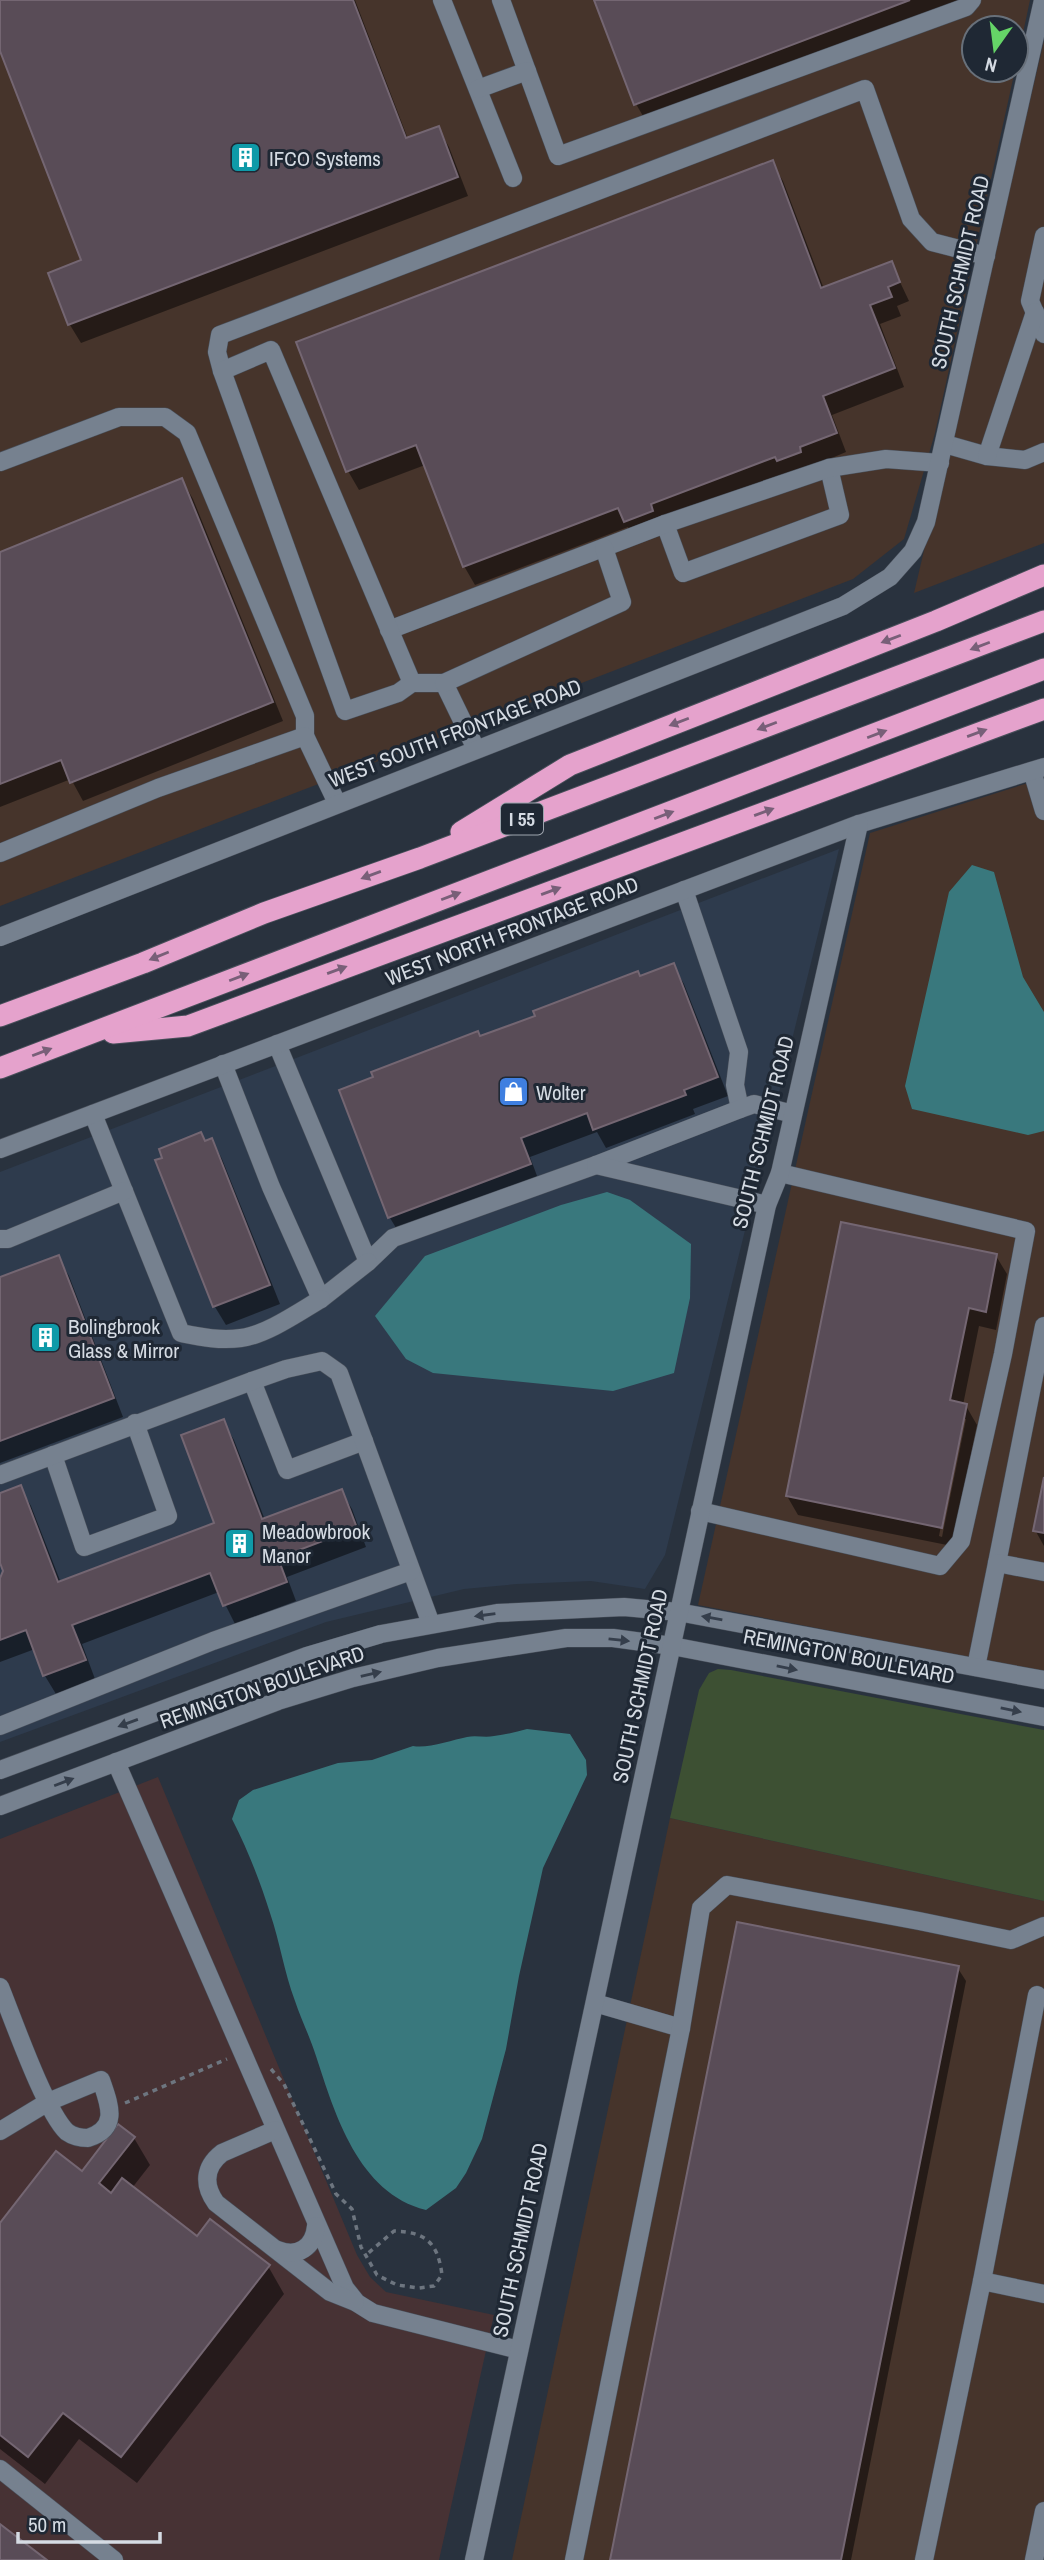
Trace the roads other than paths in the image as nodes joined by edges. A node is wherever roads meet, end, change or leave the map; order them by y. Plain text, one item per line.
1 (442, 0) edge
2 (501, 0) edge
3 (972, 0) edge
4 (1043, 0) edge
5 (1038, 53) edge
6 (527, 71) junction
7 (478, 89) junction
8 (513, 178) dead end
9 (1044, 236) edge
10 (986, 256) junction
11 (1035, 312) junction
12 (1044, 334) edge
13 (222, 371) junction
14 (945, 444) junction
15 (1044, 453) edge
16 (987, 456) junction
17 (0, 462) edge
18 (940, 463) junction
19 (829, 468) junction
20 (665, 524) junction
21 (604, 548) junction
22 (913, 551) joint
23 (1044, 575) edge
24 (1044, 621) edge
25 (389, 630) junction
26 (1044, 670) edge
27 (443, 683) junction
28 (412, 684) junction
29 (1044, 709) edge
30 (304, 736) junction
31 (475, 749) junction
32 (1038, 769) edge
33 (337, 803) junction
34 (1044, 811) edge
35 (859, 824) junction
36 (0, 853) edge
37 (420, 858) junction
38 (684, 890) junction
39 (0, 937) edge
40 (0, 1016) edge
41 (83, 1037) junction
42 (277, 1044) junction
43 (223, 1064) junction
44 (0, 1068) edge
45 (740, 1109) junction
46 (93, 1114) junction
47 (793, 1114) junction
48 (0, 1149) edge
49 (596, 1165) junction
50 (780, 1173) junction
51 (124, 1191) junction
52 (767, 1205) junction
53 (0, 1239) edge
54 (368, 1262) junction
55 (321, 1299) junction
56 (1044, 1326) edge
57 (252, 1381) junction
58 (135, 1423) junction
59 (364, 1441) junction
60 (52, 1455) junction
61 (0, 1475) edge
62 (700, 1511) junction
63 (997, 1563) junction
64 (411, 1571) junction
65 (1044, 1572) edge
66 (678, 1612) junction
67 (431, 1624) junction
68 (672, 1646) junction
69 (976, 1667) junction
70 (1044, 1680) edge
71 (1044, 1717) edge
72 (0, 1726) edge
73 (116, 1762) junction
74 (0, 1770) edge
75 (0, 1806) edge
76 (1044, 1926) edge
77 (0, 1987) edge
78 (1037, 1995) dead end
79 (595, 2003) junction
80 (681, 2028) junction
81 (275, 2130) junction
82 (0, 2131) edge
83 (316, 2226) junction
84 (272, 2246) junction
85 (982, 2281) junction
86 (1044, 2294) edge
87 (357, 2303) junction
88 (519, 2350) junction
89 (0, 2469) edge
90 (1044, 2511) edge
91 (114, 2560) edge
92 (474, 2560) edge
93 (574, 2560) edge
94 (925, 2560) edge
95 (1034, 2560) edge

1 - 7 street
2 - 6 street
3 - 6 street
4 - 5 street, SOUTH SCHMIDT ROAD
5 - 10 street, SOUTH SCHMIDT ROAD
6 - 7 street
7 - 8 street
9 - 11 street
10 - 13 street
10 - 14 street, SOUTH SCHMIDT ROAD
11 - 12 street
11 - 16 street
13 - 25 street
13 - 28 street
14 - 16 street
14 - 18 street, SOUTH SCHMIDT ROAD
15 - 16 street
17 - 30 street
18 - 19 street
18 - 22 street, SOUTH SCHMIDT ROAD
19 - 20 street
19 - 20 street
20 - 21 street
21 - 25 street
21 - 27 street
22 - 31 street, WEST SOUTH FRONTAGE ROAD
23 -> 37 highway
24 -> 37 highway, I 55
25 - 28 street
41 -> 26 highway, I 55
27 - 28 street
27 - 31 street
41 -> 29 highway
30 - 33 street
30 - 36 street
31 - 33 street, WEST SOUTH FRONTAGE ROAD
32 - 34 street
32 - 35 street, WEST NORTH FRONTAGE ROAD
33 - 39 street, WEST SOUTH FRONTAGE ROAD
35 - 38 street, WEST NORTH FRONTAGE ROAD
35 - 47 street, SOUTH SCHMIDT ROAD
37 -> 40 highway, I 55
38 - 42 street, WEST NORTH FRONTAGE ROAD
38 - 45 street
44 -> 41 highway, I 55
42 - 43 street, WEST NORTH FRONTAGE ROAD
42 - 54 street
43 - 46 street, WEST NORTH FRONTAGE ROAD
43 - 55 street
45 - 47 street
45 - 49 street
46 - 48 street, WEST NORTH FRONTAGE ROAD
46 - 51 street
47 - 50 street, SOUTH SCHMIDT ROAD
49 - 52 street
49 - 54 street
50 - 52 street, SOUTH SCHMIDT ROAD
50 - 62 street
51 - 53 street
51 - 55 street
52 - 62 street, SOUTH SCHMIDT ROAD
54 - 55 street
56 - 63 street
57 - 58 street
57 - 59 street
57 - 59 street
58 - 60 street
58 - 60 street
59 - 64 street
60 - 61 street
62 - 66 street, SOUTH SCHMIDT ROAD
63 - 65 street
63 - 69 street
64 - 67 street
64 - 72 street
66 -> 67 street, REMINGTON BOULEVARD
66 - 68 street, SOUTH SCHMIDT ROAD
69 -> 66 street, REMINGTON BOULEVARD
67 -> 74 street, REMINGTON BOULEVARD
68 -> 71 street, REMINGTON BOULEVARD
73 -> 68 street, REMINGTON BOULEVARD
68 - 79 street, SOUTH SCHMIDT ROAD
69 - 70 street, REMINGTON BOULEVARD
75 -> 73 street, REMINGTON BOULEVARD
73 - 81 street
76 - 80 street
77 - 82 street
78 - 85 street
79 - 80 street
79 - 88 street, SOUTH SCHMIDT ROAD
80 - 93 street
81 - 83 street
81 - 84 street
83 - 84 street
83 - 87 street
84 - 87 street
85 - 86 street
85 - 94 street
87 - 88 street
88 - 92 street, SOUTH SCHMIDT ROAD
89 - 91 street
90 - 95 street

